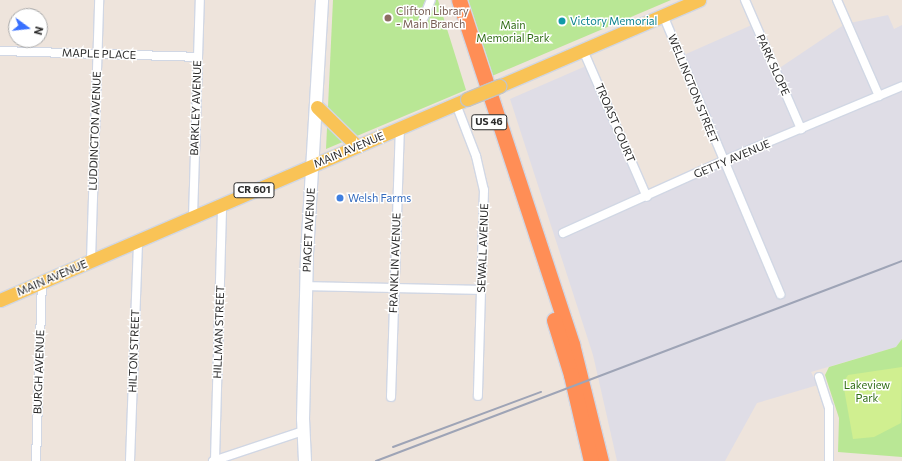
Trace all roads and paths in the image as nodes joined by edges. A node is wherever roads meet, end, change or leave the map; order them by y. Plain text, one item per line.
1 (99, 0) edge
2 (200, 0) edge
3 (322, 0) edge
4 (431, 0) edge
5 (450, 0) edge
6 (459, 0) edge
7 (699, 0) edge
8 (745, 0) edge
9 (837, 0) edge
10 (663, 15) junction
11 (424, 17) dead end
12 (583, 50) junction
13 (0, 51) edge
14 (97, 55) junction
15 (198, 58) junction
16 (902, 86) edge
17 (879, 96) junction
18 (462, 101) junction
19 (317, 107) junction
20 (400, 128) junction
21 (802, 129) junction
22 (357, 146) junction
23 (723, 161) junction
24 (313, 165) junction
25 (647, 197) junction
26 (222, 204) junction
27 (193, 217) junction
28 (563, 233) dead end
29 (138, 241) junction
30 (91, 261) junction
31 (42, 282) junction
32 (306, 286) junction
33 (394, 288) junction
34 (481, 290) junction
35 (780, 294) dead end
36 (0, 300) edge
37 (819, 377) dead end
38 (478, 396) dead end
39 (390, 397) dead end
40 (303, 431) junction
41 (36, 461) edge
42 (130, 461) edge
43 (214, 461) edge
44 (305, 461) edge
45 (590, 461) edge
46 (602, 461) edge
47 (829, 461) edge

1 - 14 street, LUDDINGTON AVENUE
2 - 15 street, BARKLEY AVENUE
3 - 19 street, PIAGET AVENUE
4 - 11 street
5 - 45 highway, US 46
6 - 46 highway, US 46
7 - 10 main road, MAIN AVENUE / CR 601
8 - 21 street, PARK SLOPE
9 - 17 street
10 - 12 main road, MAIN AVENUE / CR 601
10 - 23 street, WELLINGTON STREET
12 - 18 main road, MAIN AVENUE / CR 601, bridge
12 - 25 street, TROAST COURT
13 - 14 street, MAPLE PLACE
14 - 15 street, MAPLE PLACE
14 - 30 street, LUDDINGTON AVENUE
15 - 27 street, BARKLEY AVENUE
16 - 17 street, GETTY AVENUE
17 - 21 street, GETTY AVENUE
18 - 20 main road, MAIN AVENUE / CR 601
18 - 34 street, SEWALL AVENUE
19 - 22 main road
19 - 24 street, PIAGET AVENUE
20 - 22 main road, MAIN AVENUE / CR 601
20 - 33 street, FRANKLIN AVENUE
21 - 23 street, GETTY AVENUE
22 - 24 main road, MAIN AVENUE / CR 601
23 - 25 street, GETTY AVENUE
23 - 35 street, WELLINGTON STREET
24 - 26 main road, MAIN AVENUE / CR 601
24 - 32 street, PIAGET AVENUE
25 - 28 street, GETTY AVENUE
26 - 27 main road, MAIN AVENUE / CR 601
26 - 43 street, HILLMAN STREET
27 - 29 main road, MAIN AVENUE / CR 601
29 - 30 main road, MAIN AVENUE / CR 601
29 - 42 street, HILTON STREET
30 - 31 main road, MAIN AVENUE / CR 601
31 - 36 main road, MAIN AVENUE / CR 601
31 - 41 street, BURGH AVENUE
32 - 33 street
32 - 40 street, PIAGET AVENUE
33 - 34 street
33 - 39 street, FRANKLIN AVENUE
34 - 38 street, SEWALL AVENUE
37 - 47 street
40 - 43 street
40 - 44 street, PIAGET AVENUE

